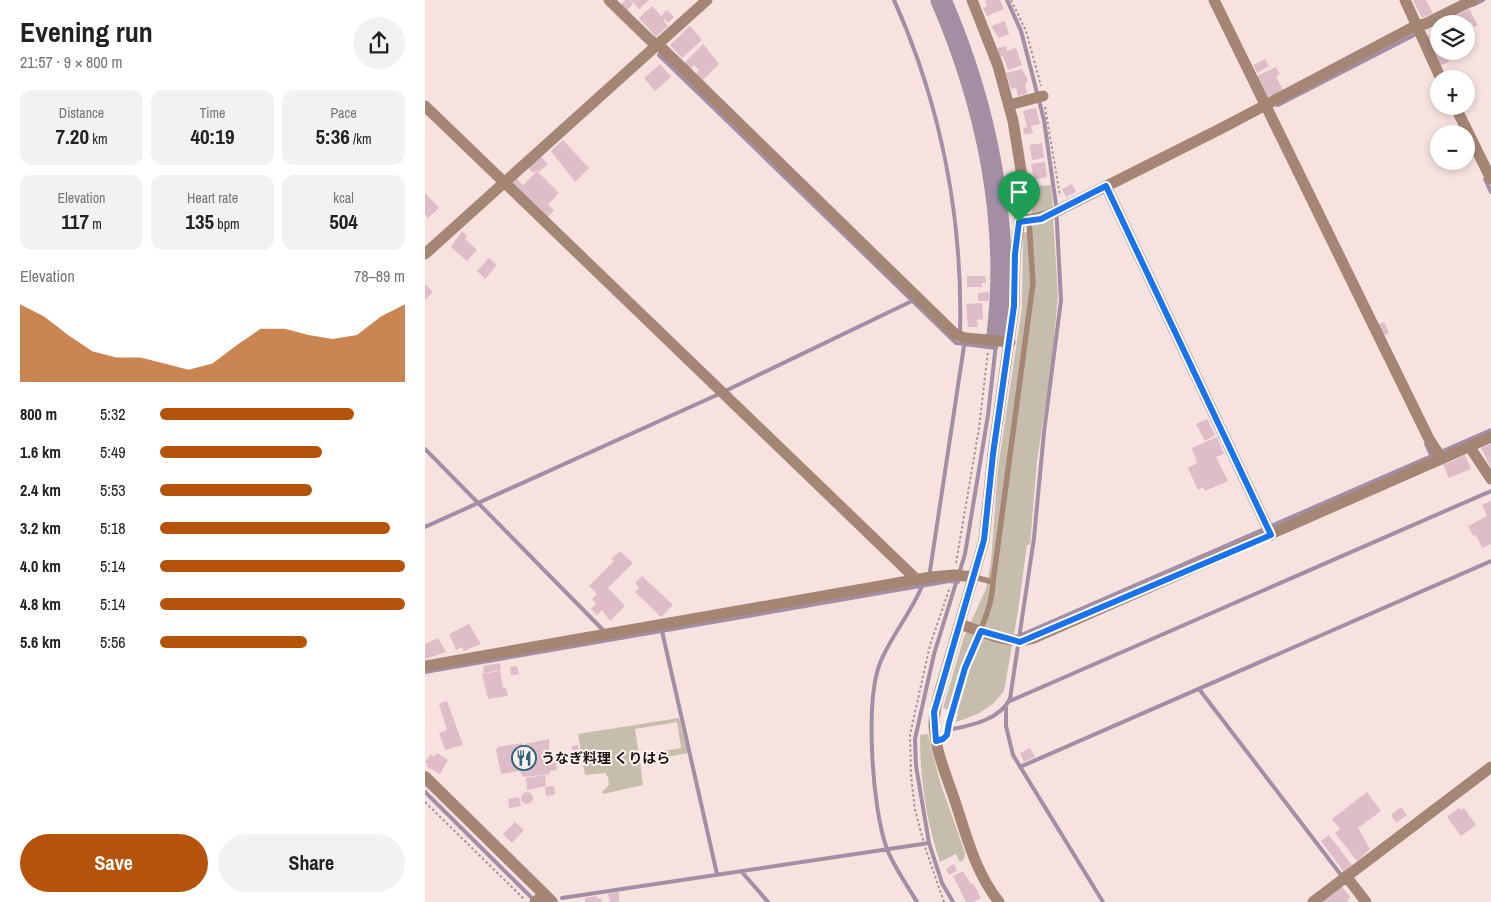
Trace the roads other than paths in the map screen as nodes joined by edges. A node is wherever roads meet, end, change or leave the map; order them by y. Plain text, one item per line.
1 (609, 0) edge
2 (707, 0) edge
3 (972, 0) edge
4 (1214, 0) edge
5 (1405, 0) edge
6 (1473, 0) edge
7 (1416, 29) junction
8 (657, 45) junction
9 (1436, 70) edge
10 (1040, 97) dead end
11 (1009, 105) junction
12 (425, 106) edge
13 (1268, 108) junction
14 (1459, 115) edge
15 (1491, 179) edge
16 (504, 182) junction
17 (1108, 190) junction
18 (1024, 222) junction
19 (425, 254) edge
20 (996, 342) junction
21 (1491, 437) edge
22 (1469, 446) junction
23 (1439, 455) junction
24 (1491, 479) edge
25 (1269, 531) junction
26 (970, 576) junction
27 (917, 580) junction
28 (993, 582) junction
29 (960, 624) junction
30 (981, 631) junction
31 (425, 666) edge
32 (936, 741) junction
33 (1491, 767) edge
34 (427, 783) edge
35 (1346, 876) junction
36 (543, 899) edge
37 (999, 902) edge
38 (1313, 902) edge
39 (1366, 902) edge

1 - 8 street
2 - 8 street
3 - 11 street
4 - 13 street
5 - 7 street
6 - 7 street
7 - 9 street
7 - 13 street
8 - 16 street
8 - 20 street
10 - 11 street
11 - 18 street
12 - 16 street
13 - 17 street
13 - 23 street
14 - 15 street
16 - 19 street
16 - 27 street
17 - 18 street
17 - 25 street
18 - 20 street
18 - 28 lane
20 - 26 street
21 - 22 street
22 - 23 street
22 - 24 street
23 - 25 street
25 - 30 street
26 - 27 street
26 - 28 lane
26 - 29 street
27 - 31 street
28 - 30 lane
29 - 30 street
29 - 32 street
30 - 32 lane
32 - 37 street
33 - 35 street
34 - 36 street
35 - 38 street
35 - 39 street

